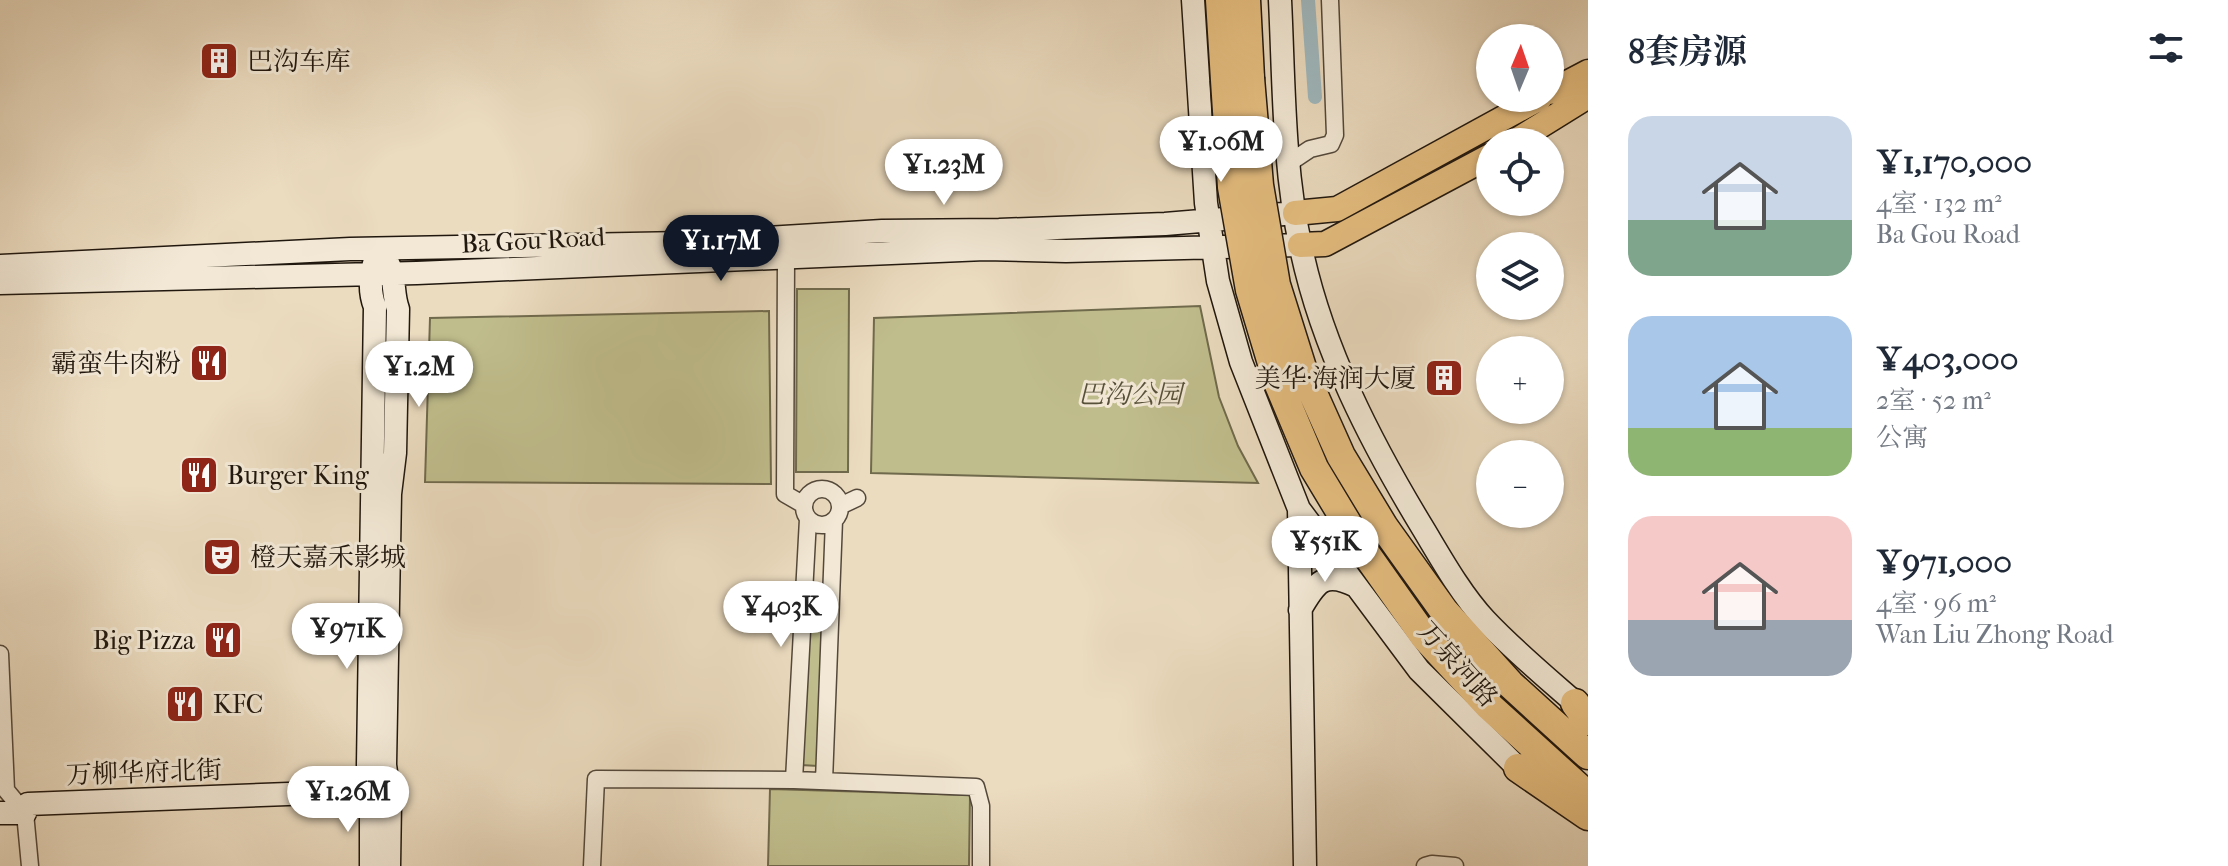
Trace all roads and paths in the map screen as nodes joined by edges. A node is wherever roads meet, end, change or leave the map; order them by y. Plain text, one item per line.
1 (1193, 0) edge
2 (1220, 0) edge
3 (1246, 0) edge
4 (1280, 0) edge
5 (1330, 0) edge
6 (1588, 72) edge
7 (1237, 79) junction
8 (1564, 85) edge
9 (1588, 96) edge
10 (1285, 100) junction
11 (1199, 102) junction
12 (1514, 112) edge
13 (1537, 128) edge
14 (1201, 145) junction
15 (1289, 163) junction
16 (1476, 163) edge
17 (1295, 213) junction
18 (1249, 217) junction
19 (1208, 220) junction
20 (1300, 245) junction
21 (1254, 246) junction
22 (1212, 247) junction
23 (380, 248) junction
24 (786, 258) junction
25 (0, 266) edge
26 (371, 274) junction
27 (394, 274) junction
28 (0, 283) edge
29 (1324, 329) junction
30 (1241, 362) junction
31 (1290, 375) junction
32 (857, 498) dead end
33 (1299, 509) junction
34 (806, 512) junction
35 (837, 513) junction
36 (805, 584) junction
37 (1356, 586) junction
38 (832, 587) junction
39 (1299, 611) junction
40 (0, 654) edge
41 (1584, 713) edge
42 (1588, 755) edge
43 (1518, 768) junction
44 (794, 780) junction
45 (824, 781) junction
46 (1588, 796) edge
47 (381, 803) junction
48 (0, 813) edge
49 (25, 813) junction
50 (1588, 816) edge
51 (1588, 831) edge
52 (30, 866) edge
53 (371, 866) edge
54 (389, 866) edge
55 (592, 866) edge
56 (981, 866) edge
57 (1305, 866) edge
58 (1425, 866) edge
59 (1455, 866) edge

1 - 11 street
2 - 7 highway
3 - 7 highway
4 - 10 street
5 - 15 street
6 - 8 main road
7 - 31 highway, bridge
9 - 13 main road
10 - 11 street
10 - 15 street
11 - 14 street
12 - 17 main road
14 - 18 street
14 - 19 street
15 - 17 street
16 - 20 main road
17 - 18 street, Ba Gou Road
17 - 20 street, 万泉河路
18 - 19 street, Ba Gou Road
18 - 21 street
19 - 22 street, 万泉河路
19 - 23 street, Ba Gou Road
20 - 21 street, Ba Gou Road
20 - 29 street, 万泉河路
21 - 22 street, Ba Gou Road
21 - 29 street
22 - 24 street, Ba Gou Road
22 - 30 street, 万泉河路
23 - 25 street, Ba Gou Road
23 - 26 street
23 - 27 street
24 - 27 street, Ba Gou Road
24 - 34 street
26 - 27 street, Ba Gou Road
26 - 28 street, Ba Gou Road
26 - 47 street
27 - 47 street
29 - 30 street
29 - 41 street, 万泉河路
30 - 33 street, 万泉河路
31 - 42 highway
31 - 46 highway
32 - 35 street
33 - 37 street, 万泉河路
33 - 39 street
34 - 35 street
34 - 35 street
34 - 36 street
35 - 38 street
36 - 38 street
36 - 44 street
37 - 39 street
37 - 43 street, 万泉河路
38 - 45 street
39 - 57 street
40 - 49 street
43 - 50 highway
43 - 51 street, 万泉河路
44 - 45 street
44 - 55 street
45 - 56 street
47 - 49 street, 万柳华府北街
47 - 53 street
47 - 54 street
48 - 49 street, 万柳华府北街
49 - 52 street
58 - 59 street

